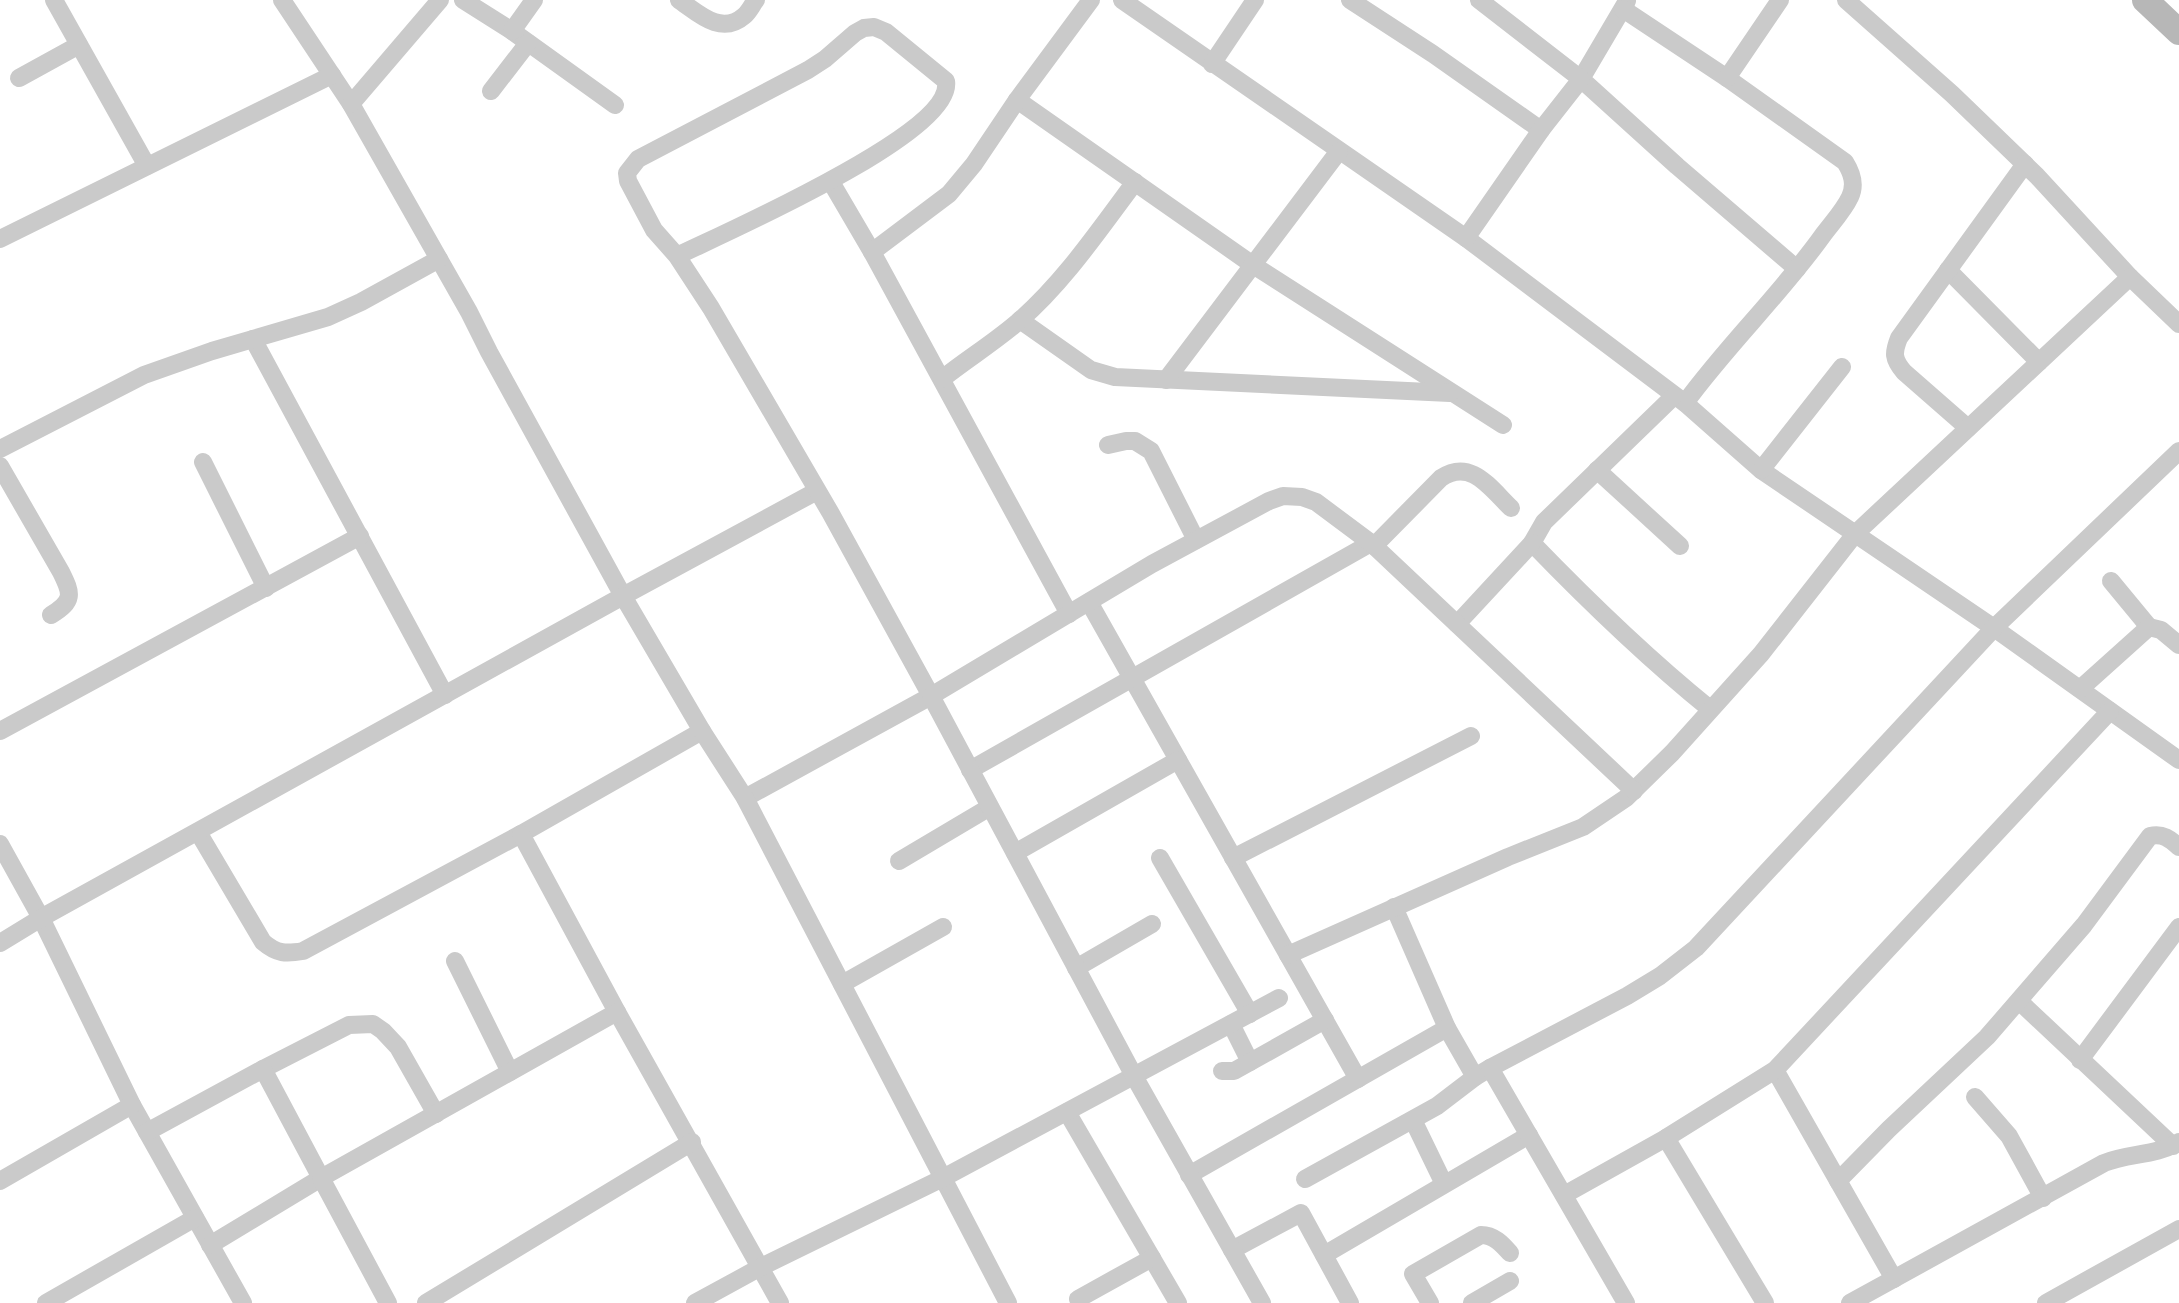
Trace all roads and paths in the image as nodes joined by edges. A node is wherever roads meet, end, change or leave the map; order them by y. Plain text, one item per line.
1 (54, 0) edge
2 (282, 0) edge
3 (440, 0) edge
4 (463, 0) edge
5 (534, 0) edge
6 (679, 0) edge
7 (756, 0) edge
8 (1091, 0) edge
9 (1122, 0) edge
10 (1255, 0) edge
11 (1350, 0) edge
12 (1481, 0) edge
13 (1780, 0) edge
14 (1846, 0) edge
15 (2145, 0) edge
16 (1625, 5) edge
17 (512, 31) junction
18 (2179, 32) edge
19 (528, 43) junction
20 (79, 45) junction
21 (1212, 64) junction
22 (332, 75) junction
23 (19, 78) dead end
24 (1727, 78) junction
25 (1581, 79) junction
26 (491, 91) dead end
27 (1017, 100) junction
28 (351, 104) junction
29 (615, 105) dead end
30 (1541, 130) junction
31 (1339, 151) junction
32 (2025, 164) junction
33 (147, 166) junction
34 (831, 182) junction
35 (1135, 182) junction
36 (1, 236) edge
37 (1466, 238) junction
38 (872, 252) junction
39 (677, 256) junction
40 (439, 259) junction
41 (1253, 265) junction
42 (1797, 269) junction
43 (1948, 270) junction
44 (2130, 277) junction
45 (1020, 320) junction
46 (2179, 324) edge
47 (253, 339) junction
48 (2039, 362) junction
49 (1842, 367) dead end
50 (942, 379) junction
51 (1166, 380) junction
52 (1452, 393) junction
53 (1680, 399) junction
54 (1503, 425) dead end
55 (1968, 428) junction
56 (1108, 445) dead end
57 (0, 449) edge
58 (2179, 451) edge
59 (203, 462) dead end
60 (0, 466) edge
61 (1597, 470) junction
62 (1761, 470) junction
63 (817, 491) junction
64 (1510, 508) dead end
65 (1855, 534) junction
66 (360, 536) junction
67 (1196, 540) junction
68 (1532, 543) junction
69 (1373, 545) junction
70 (1680, 546) dead end
71 (2111, 581) dead end
72 (266, 588) junction
73 (623, 596) junction
74 (1089, 602) junction
75 (1069, 614) junction
76 (51, 615) dead end
77 (1456, 624) junction
78 (2149, 627) junction
79 (1994, 628) junction
80 (2179, 645) edge
81 (1133, 679) junction
82 (2080, 689) junction
83 (445, 695) junction
84 (931, 696) junction
85 (1710, 709) junction
86 (2110, 711) junction
87 (702, 730) junction
88 (0, 731) edge
89 (1472, 736) dead end
90 (1178, 760) junction
91 (2179, 760) edge
92 (970, 770) junction
93 (1634, 791) junction
94 (745, 798) junction
95 (990, 807) junction
96 (198, 832) junction
97 (521, 834) junction
98 (0, 844) edge
99 (2179, 847) edge
100 (1015, 853) junction
101 (1160, 858) dead end
102 (1233, 858) junction
103 (898, 861) dead end
104 (1394, 907) junction
105 (41, 918) junction
106 (1152, 924) dead end
107 (943, 927) dead end
108 (2179, 927) edge
109 (0, 943) edge
110 (1288, 955) junction
111 (456, 961) dead end
112 (1076, 968) junction
113 (842, 984) junction
114 (1279, 998) dead end
115 (2019, 1000) junction
116 (617, 1012) junction
117 (1250, 1014) junction
118 (1325, 1020) junction
119 (1231, 1024) junction
120 (1448, 1028) junction
121 (2080, 1060) junction
122 (1250, 1062) junction
123 (263, 1070) junction
124 (1221, 1071) dead end
125 (1775, 1071) junction
126 (510, 1072) junction
127 (1483, 1072) junction
128 (1134, 1076) junction
129 (1358, 1079) junction
130 (1975, 1097) dead end
131 (132, 1105) junction
132 (1067, 1112) junction
133 (436, 1114) junction
134 (1413, 1120) junction
135 (147, 1132) junction
136 (1529, 1135) junction
137 (1666, 1138) junction
138 (692, 1142) junction
139 (2176, 1144) edge
140 (1189, 1175) junction
141 (321, 1178) junction
142 (943, 1178) junction
143 (1305, 1179) dead end
144 (0, 1181) edge
145 (1838, 1181) junction
146 (1444, 1184) junction
147 (1564, 1195) junction
148 (2043, 1198) junction
149 (195, 1218) junction
150 (2179, 1229) edge
151 (210, 1245) junction
152 (1232, 1250) junction
153 (1510, 1253) dead end
154 (1324, 1255) junction
155 (1152, 1258) junction
156 (761, 1267) junction
157 (1894, 1279) junction
158 (1510, 1281) dead end
159 (1078, 1299) dead end
160 (46, 1303) edge
161 (243, 1303) edge
162 (388, 1303) edge
163 (426, 1303) edge
164 (695, 1303) edge
165 (780, 1303) edge
166 (1008, 1303) edge
167 (1178, 1303) edge
168 (1262, 1303) edge
169 (1350, 1303) edge
170 (1430, 1303) edge
171 (1472, 1303) edge
172 (1625, 1303) edge
173 (1765, 1303) edge
174 (1850, 1303) edge
175 (2046, 1303) edge

1 - 20 street
2 - 22 street
3 - 28 street
4 - 17 street
5 - 17 street
6 - 7 street
8 - 27 street
9 - 21 street
10 - 21 street
11 - 30 street
12 - 25 street
13 - 24 street
14 - 32 street
15 - 18 main road
16 - 24 street
16 - 25 street
17 - 19 street
19 - 26 street
19 - 29 street
20 - 23 street
20 - 33 street
21 - 31 street
22 - 28 street
22 - 33 street
24 - 42 street
25 - 30 street
25 - 42 street
27 - 35 street
27 - 38 street
28 - 40 street
30 - 37 street
31 - 37 street
31 - 41 street
32 - 43 street
32 - 44 street
33 - 36 street
34 - 38 street
34 - 39 street
34 - 39 street
35 - 41 street
35 - 45 street
37 - 53 street
38 - 50 street
39 - 63 street
40 - 47 street
40 - 73 street
41 - 51 street
41 - 52 street
42 - 53 street
43 - 48 street
43 - 55 street
44 - 46 street
44 - 48 street
45 - 50 street
45 - 51 street
47 - 57 street
47 - 66 street
48 - 55 street
49 - 62 street
50 - 75 street
51 - 52 street
52 - 54 street
53 - 61 street
53 - 62 street
55 - 65 street
56 - 67 street
58 - 79 street
59 - 72 street
60 - 76 street
61 - 68 street
61 - 70 street
62 - 65 street
63 - 73 street
63 - 84 street
64 - 69 street
65 - 79 street
65 - 85 street
66 - 72 street
66 - 83 street
67 - 69 street
67 - 74 street
68 - 77 street
68 - 85 street
69 - 77 street
69 - 81 street
71 - 78 street
72 - 88 street
73 - 83 street
73 - 87 street
74 - 75 street
74 - 81 street
75 - 84 street
77 - 93 street
78 - 80 street
78 - 82 street
79 - 82 street
79 - 127 street
81 - 90 street
81 - 92 street
82 - 86 street
83 - 96 street
84 - 92 street
84 - 94 street
85 - 93 street
86 - 91 street
86 - 125 street
87 - 94 street
87 - 97 street
89 - 102 street
90 - 100 street
90 - 102 street
92 - 95 street
93 - 104 street
94 - 113 street
95 - 100 street
95 - 103 street
96 - 97 street
96 - 105 street
97 - 116 street
98 - 105 street
99 - 115 street
100 - 112 street
101 - 117 street
102 - 110 street
104 - 110 street
104 - 120 street
105 - 109 street
105 - 131 street
106 - 112 street
107 - 113 street
108 - 121 street
110 - 118 street
111 - 126 street
112 - 128 street
113 - 142 street
114 - 117 street
115 - 121 street
115 - 145 street
116 - 126 street
116 - 138 street
117 - 119 street
118 - 122 street
118 - 129 street
119 - 122 street
119 - 128 street
120 - 127 street
120 - 129 street
121 - 139 street
122 - 124 street
123 - 133 street
123 - 135 street
123 - 141 street
125 - 137 street
125 - 145 street
126 - 133 street
127 - 134 street
127 - 136 street
128 - 132 street
128 - 140 street
129 - 140 street
130 - 148 street
131 - 135 street
131 - 144 street
132 - 142 street
132 - 155 street
133 - 141 street
134 - 143 street
134 - 146 street
135 - 149 street
136 - 146 street
136 - 147 street
137 - 147 street
137 - 173 street
138 - 156 street
138 - 163 street
139 - 148 street
140 - 152 street
141 - 151 street
141 - 162 street
142 - 156 street
142 - 166 street
145 - 157 street
146 - 154 street
147 - 172 street
148 - 157 street
149 - 151 street
149 - 160 street
150 - 175 street
151 - 161 street
152 - 154 street
152 - 168 street
153 - 170 street
154 - 169 street
155 - 159 street
155 - 167 street
156 - 164 street
156 - 165 street
157 - 174 street
158 - 171 street

